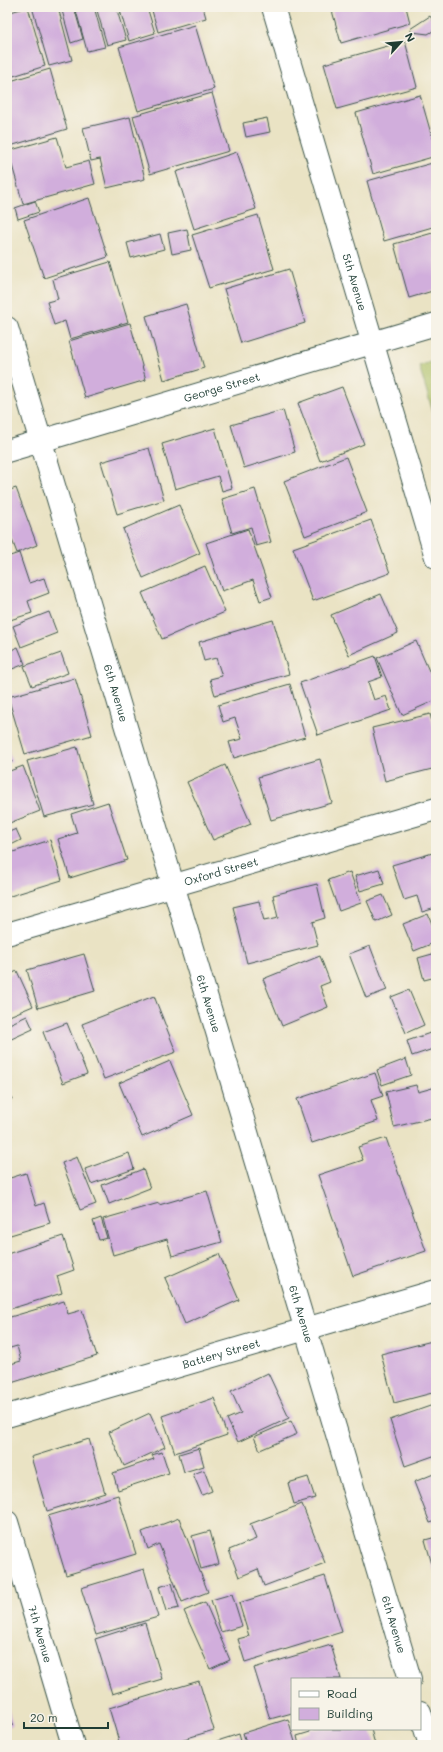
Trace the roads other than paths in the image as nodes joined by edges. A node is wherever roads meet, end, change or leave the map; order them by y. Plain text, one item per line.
1 (273, 7) edge
2 (436, 324) edge
3 (7, 328) edge
4 (373, 343) junction
5 (41, 441) junction
6 (7, 451) edge
7 (436, 557) edge
8 (436, 809) edge
9 (173, 886) junction
10 (7, 934) edge
11 (436, 1292) edge
12 (306, 1330) junction
13 (7, 1416) edge
14 (7, 1522) edge
15 (410, 1678) edge
16 (421, 1715) edge
17 (73, 1745) edge
18 (430, 1745) edge

1 - 4 street, 5th Avenue
2 - 4 street, George Street
3 - 5 street, 6th Avenue
4 - 5 street, George Street
4 - 7 street, 5th Avenue
5 - 6 street, George Street
5 - 9 street, 6th Avenue
8 - 9 street, Oxford Street
9 - 10 street, Oxford Street
9 - 12 street, 6th Avenue
11 - 12 street, Battery Street
12 - 13 street, Battery Street
12 - 15 street, 6th Avenue
14 - 17 street, 7th Avenue
16 - 18 street

